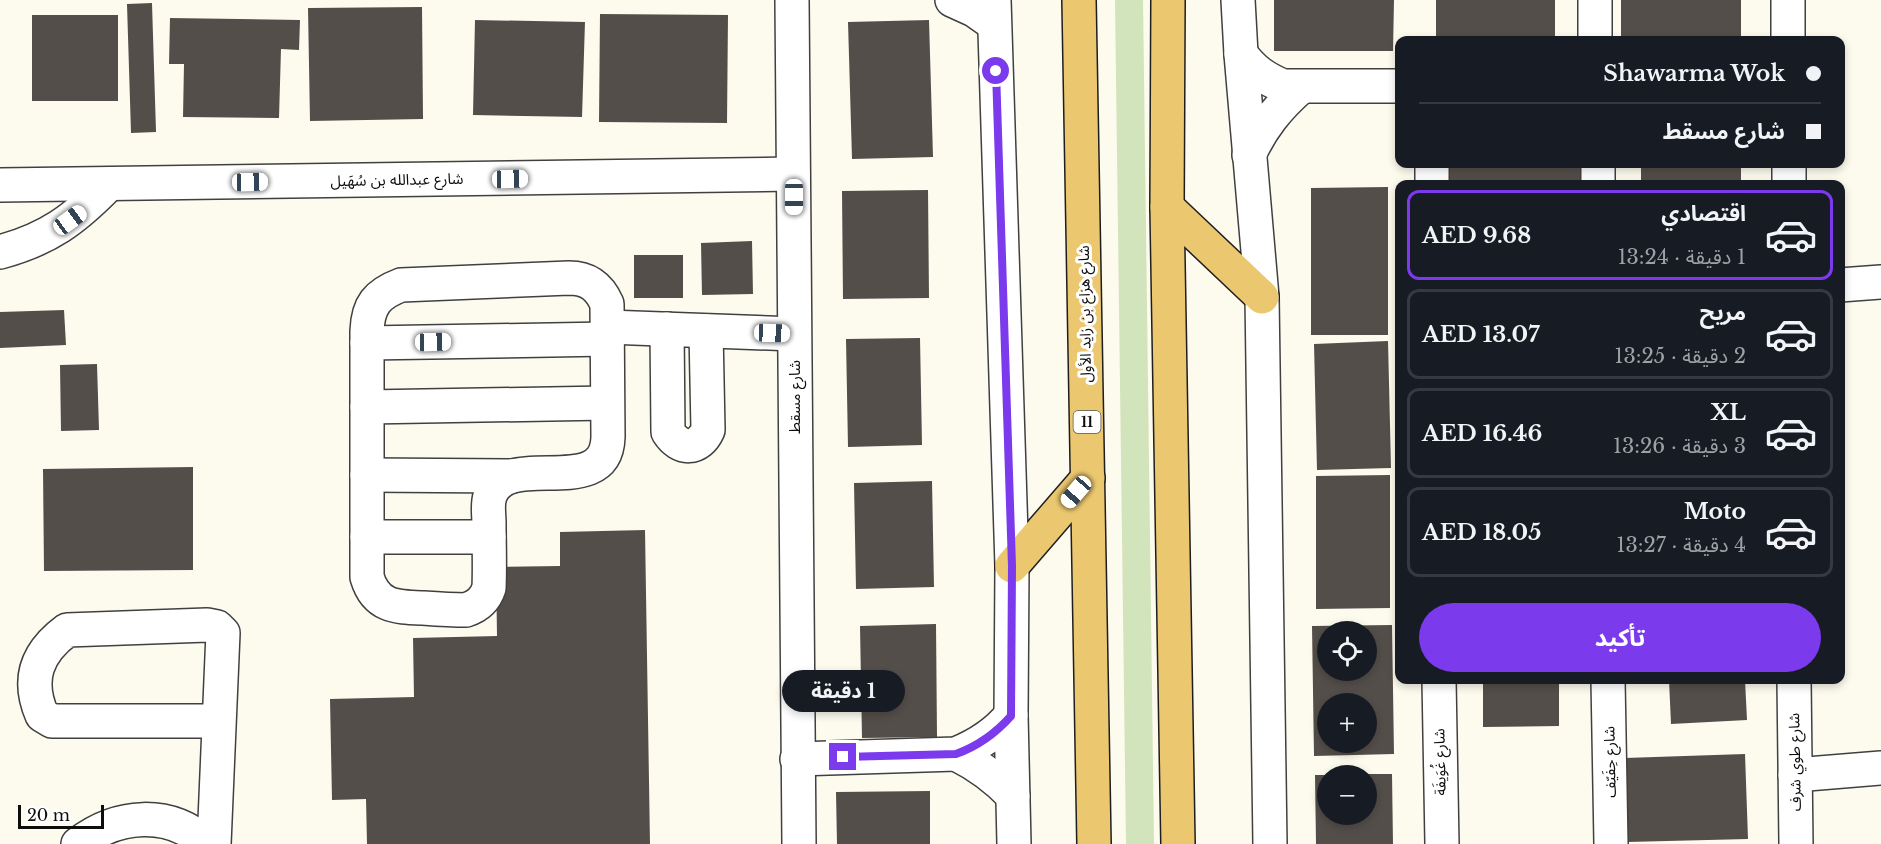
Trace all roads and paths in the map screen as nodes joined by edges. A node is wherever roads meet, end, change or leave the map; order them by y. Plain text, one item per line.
1 (792, 0) edge
2 (952, 0) edge
3 (1079, 0) edge
4 (1168, 0) edge
5 (1238, 0) edge
6 (1594, 0) edge
7 (1788, 0) edge
8 (994, 12) edge
9 (1595, 36) edge
10 (1788, 36) edge
11 (1241, 54) junction
12 (1395, 86) edge
13 (1301, 87) junction
14 (1250, 155) junction
15 (793, 174) junction
16 (109, 184) junction
17 (0, 185) edge
18 (1167, 207) junction
19 (0, 252) edge
20 (1881, 282) edge
21 (1845, 285) edge
22 (1262, 297) junction
23 (667, 329) junction
24 (706, 331) junction
25 (608, 333) junction
26 (795, 334) junction
27 (367, 343) junction
28 (608, 403) junction
29 (367, 407) junction
30 (367, 475) junction
31 (512, 476) junction
32 (1088, 478) junction
33 (367, 537) junction
34 (489, 537) junction
35 (1012, 566) junction
36 (1439, 684) edge
37 (1608, 684) edge
38 (1794, 684) edge
39 (1011, 716) junction
40 (219, 721) junction
41 (956, 754) junction
42 (797, 759) junction
43 (1881, 768) edge
44 (1795, 775) junction
45 (1013, 796) junction
46 (78, 844) edge
47 (207, 844) edge
48 (214, 844) edge
49 (799, 844) edge
50 (1014, 844) edge
51 (1094, 844) edge
52 (1178, 844) edge
53 (1270, 844) edge
54 (1442, 844) edge
55 (1611, 844) edge
56 (1797, 844) edge

1 - 15 street, شارع مسقط
2 - 8 street
3 - 32 main road, شارع هزاع بن زايد الأول / 11
4 - 18 main road
5 - 11 street
6 - 9 street
7 - 10 street
8 - 35 street
11 - 13 street
11 - 14 street
12 - 13 street
13 - 14 street
14 - 22 street
15 - 16 street, شارع عبدالله بن سُهَيل
15 - 26 street, شارع مسقط
16 - 17 street, شارع عبدالله بن سُهَيل
16 - 19 street
18 - 22 main road
18 - 52 main road
20 - 21 street
22 - 53 street
23 - 24 street
23 - 24 street
23 - 25 street
24 - 26 street
25 - 27 street
25 - 27 street
25 - 28 street
26 - 42 street, شارع مسقط
27 - 29 street
28 - 29 street
28 - 31 street
29 - 30 street
30 - 31 street
30 - 33 street
31 - 34 street
32 - 35 main road
32 - 51 main road, شارع هزاع بن زايد الأول / 11
33 - 34 street
33 - 34 street
35 - 39 street
36 - 54 street, شارع غُوَيفَة
37 - 55 street, شارع حِفَيّف
38 - 44 street, شارع طوي شرف
39 - 41 street
39 - 45 street
40 - 40 street
40 - 48 street
41 - 42 street
41 - 45 street
42 - 49 street, شارع مسقط
43 - 44 street
44 - 56 street, شارع طوي شرف
45 - 50 street
46 - 47 street

